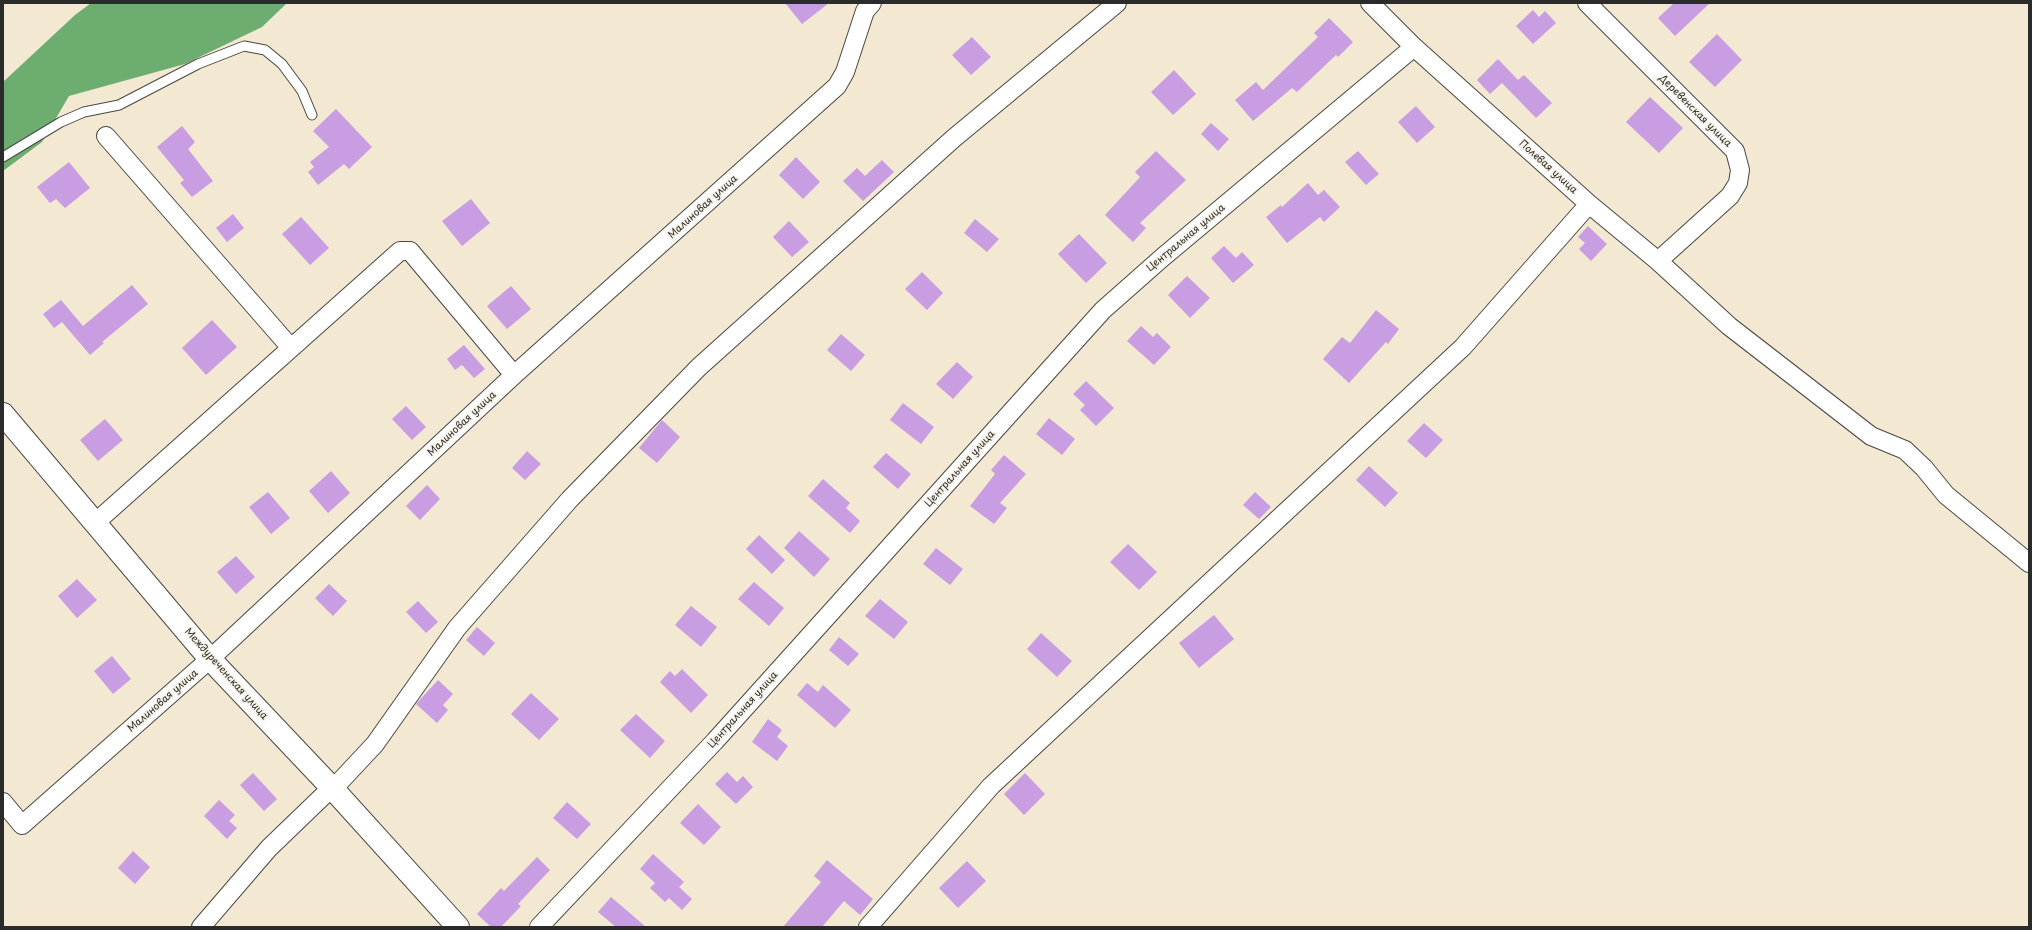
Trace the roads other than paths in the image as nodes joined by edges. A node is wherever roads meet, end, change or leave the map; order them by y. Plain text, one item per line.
1 (872, 3) edge
2 (1117, 3) edge
3 (1370, 3) edge
4 (1587, 3) edge
5 (1414, 47) junction
6 (312, 115) dead end
7 (106, 136) dead end
8 (3, 157) edge
9 (1589, 204) junction
10 (1658, 261) junction
11 (291, 348) junction
12 (514, 375) junction
13 (3, 414) edge
14 (96, 522) junction
15 (2029, 563) edge
16 (210, 659) junction
17 (333, 790) junction
18 (3, 802) edge
19 (201, 927) edge
20 (458, 927) edge
21 (539, 927) edge
22 (868, 927) edge

1 - 12 street, Малиновая улица
2 - 17 street
3 - 5 street, Полевая улица
4 - 10 street, Деревенская улица
5 - 9 street, Полевая улица
5 - 21 street, Центральная улица
6 - 8 lane
7 - 11 street
9 - 10 street, Полевая улица
9 - 22 street
10 - 15 street, Полевая улица
11 - 12 street
11 - 14 street
12 - 16 street, Малиновая улица
13 - 14 street, Междуреченская улица
14 - 16 street, Междуреченская улица
16 - 17 street, Междуреченская улица
16 - 18 street, Малиновая улица
17 - 19 street
17 - 20 street, Междуреченская улица

